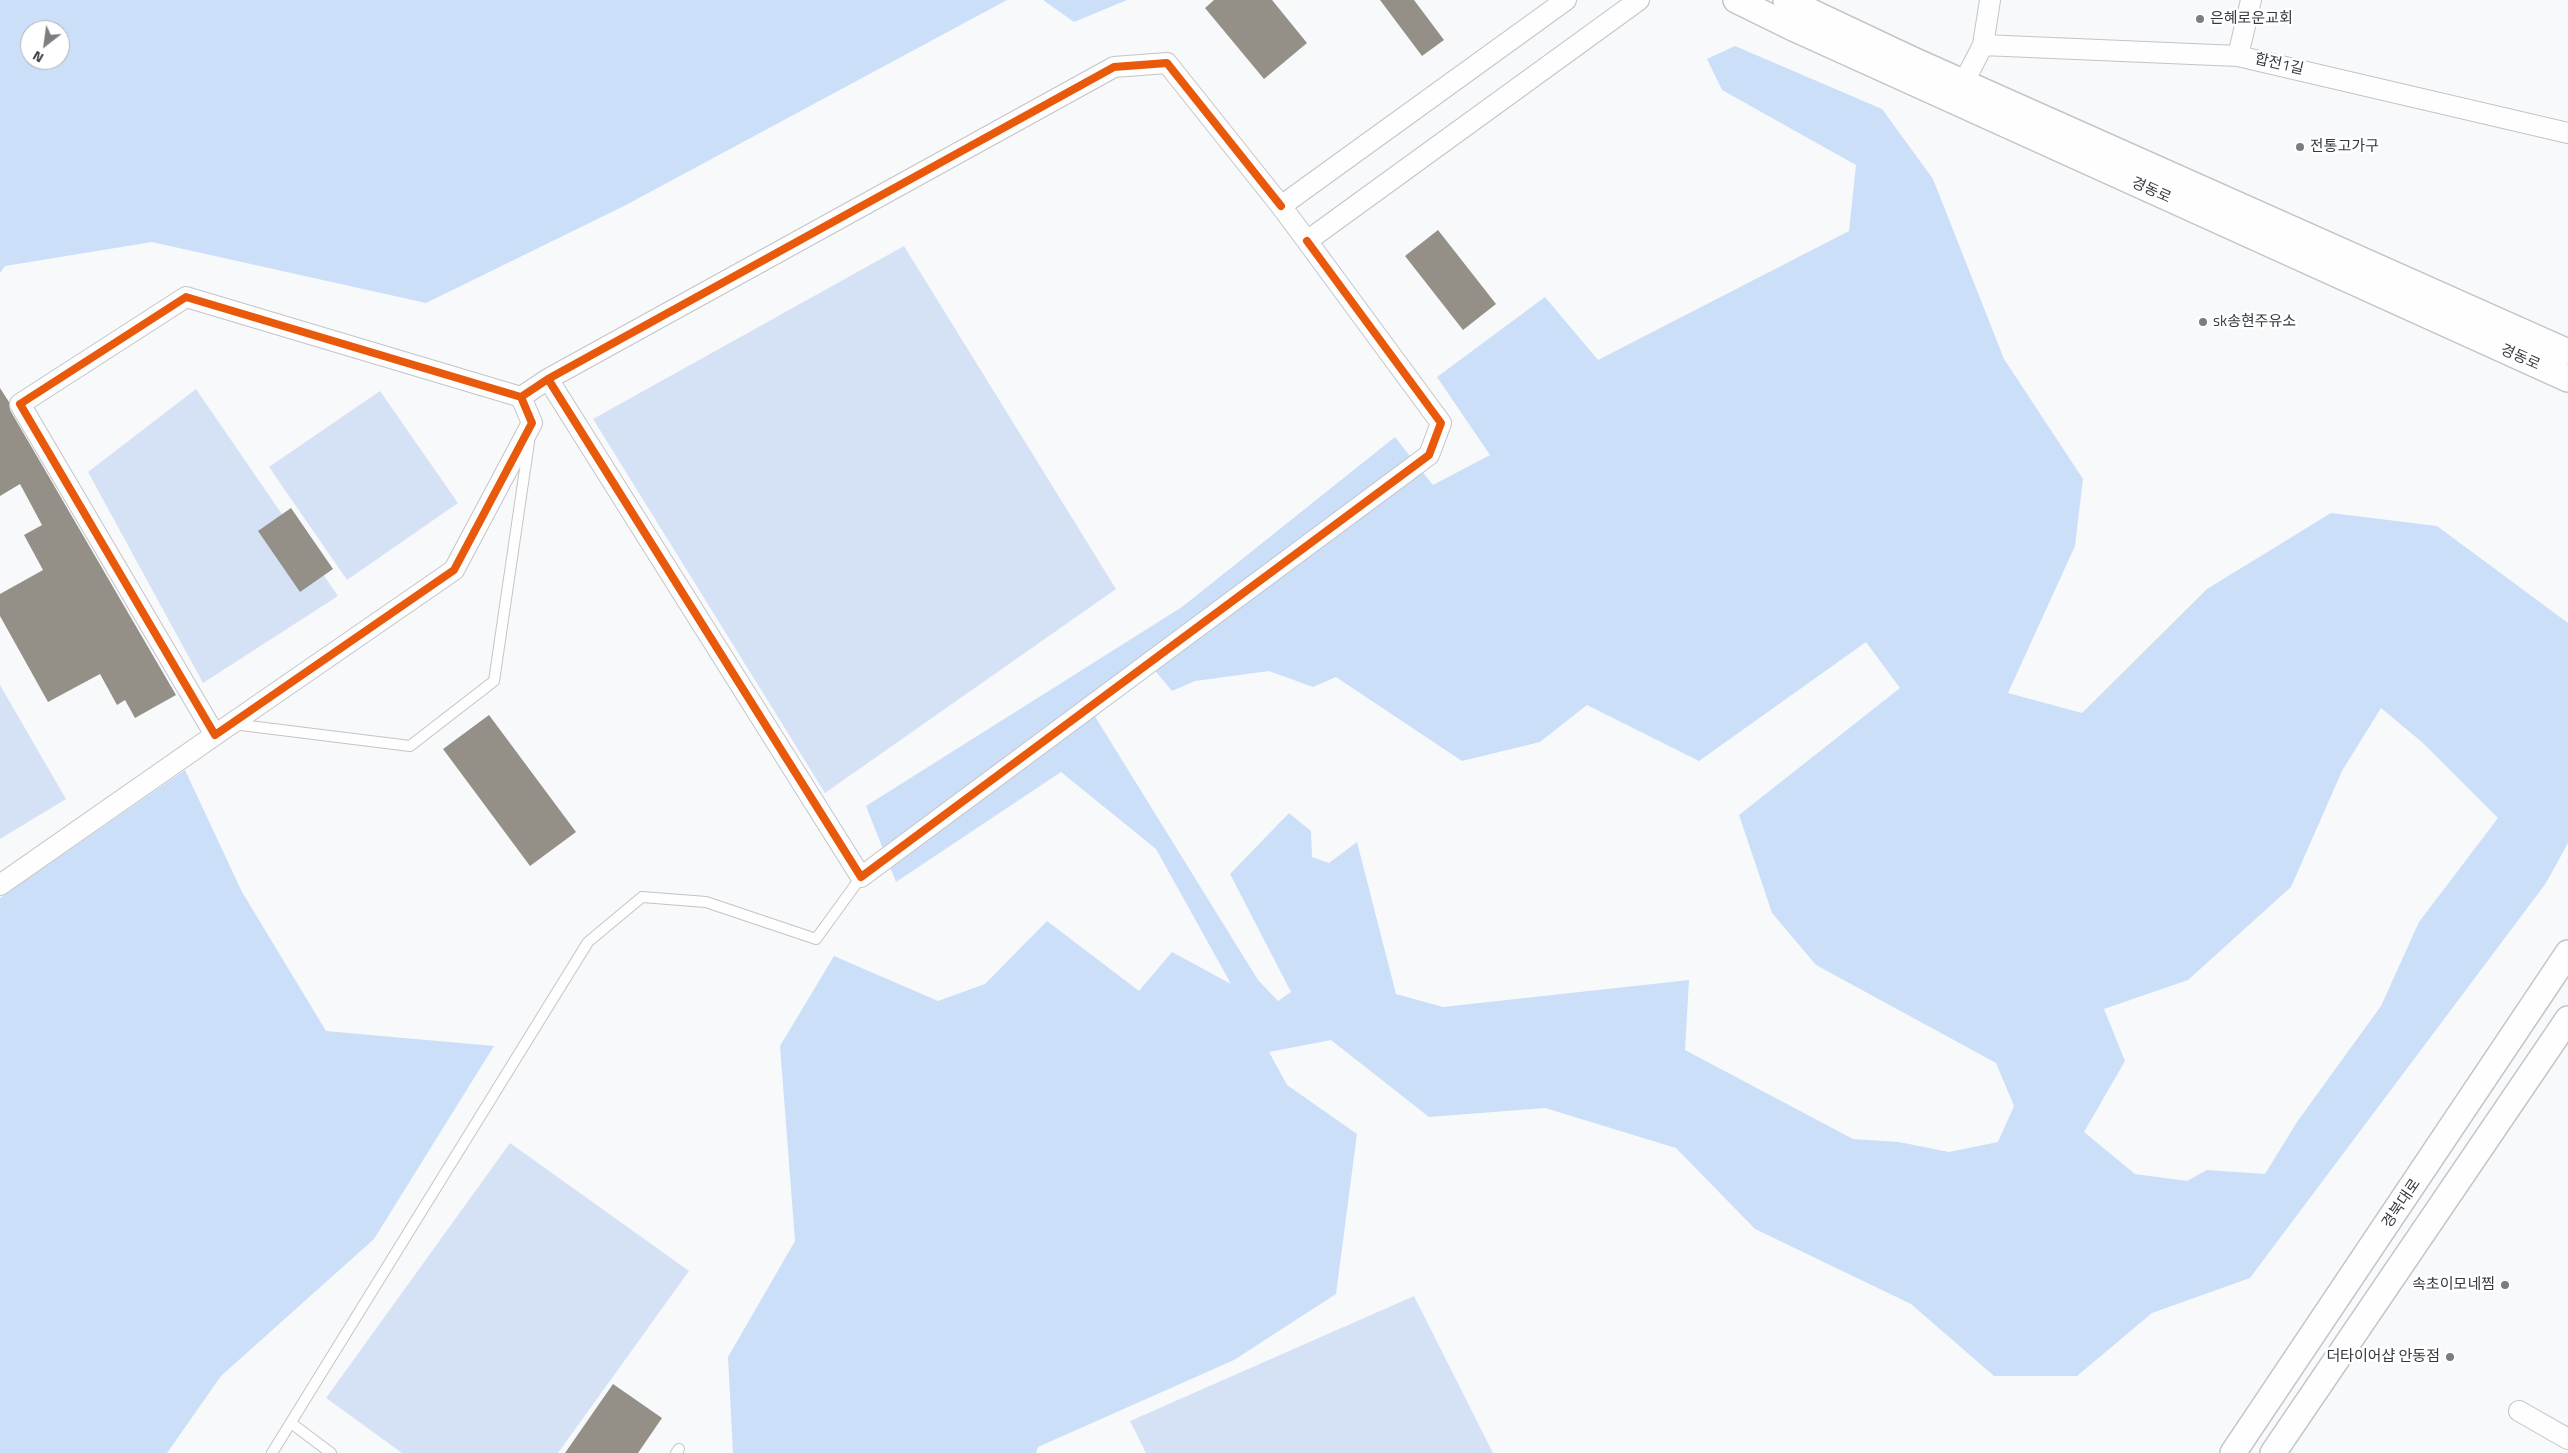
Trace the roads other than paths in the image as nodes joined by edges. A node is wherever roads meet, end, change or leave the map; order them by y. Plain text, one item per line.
1 (1566, 0) edge
2 (1639, 0) edge
3 (1736, 0) edge
4 (1786, 0) edge
5 (1990, 0) edge
6 (2251, 0) edge
7 (1984, 46) junction
8 (2238, 56) junction
9 (1964, 82) junction
10 (2568, 133) edge
11 (1282, 206) junction
12 (1307, 241) junction
13 (2568, 352) edge
14 (548, 379) junction
15 (2568, 379) edge
16 (521, 398) junction
17 (532, 423) junction
18 (232, 723) junction
19 (215, 735) junction
20 (861, 877) junction
21 (0, 885) edge
22 (2568, 953) edge
23 (2568, 1019) edge
24 (2519, 1411) dead end
25 (291, 1423) junction
26 (2568, 1439) edge
27 (272, 1453) edge
28 (331, 1453) edge
29 (2233, 1453) edge
30 (2272, 1453) edge

1 - 11 street
2 - 12 street
3 - 15 street, 경동로
4 - 9 street, 경동로
5 - 7 street
6 - 8 street
7 - 8 street, 합전1길
7 - 9 street
8 - 10 street, 합전1길
9 - 13 street, 경동로
11 - 12 street
11 - 14 street
12 - 20 street
14 - 16 street
14 - 20 street
16 - 17 street
16 - 19 street
17 - 18 street
17 - 18 lane
18 - 19 street
19 - 21 street
20 - 25 lane
22 - 29 street, 경북대로
23 - 30 street
24 - 26 street
25 - 27 lane
25 - 28 lane

